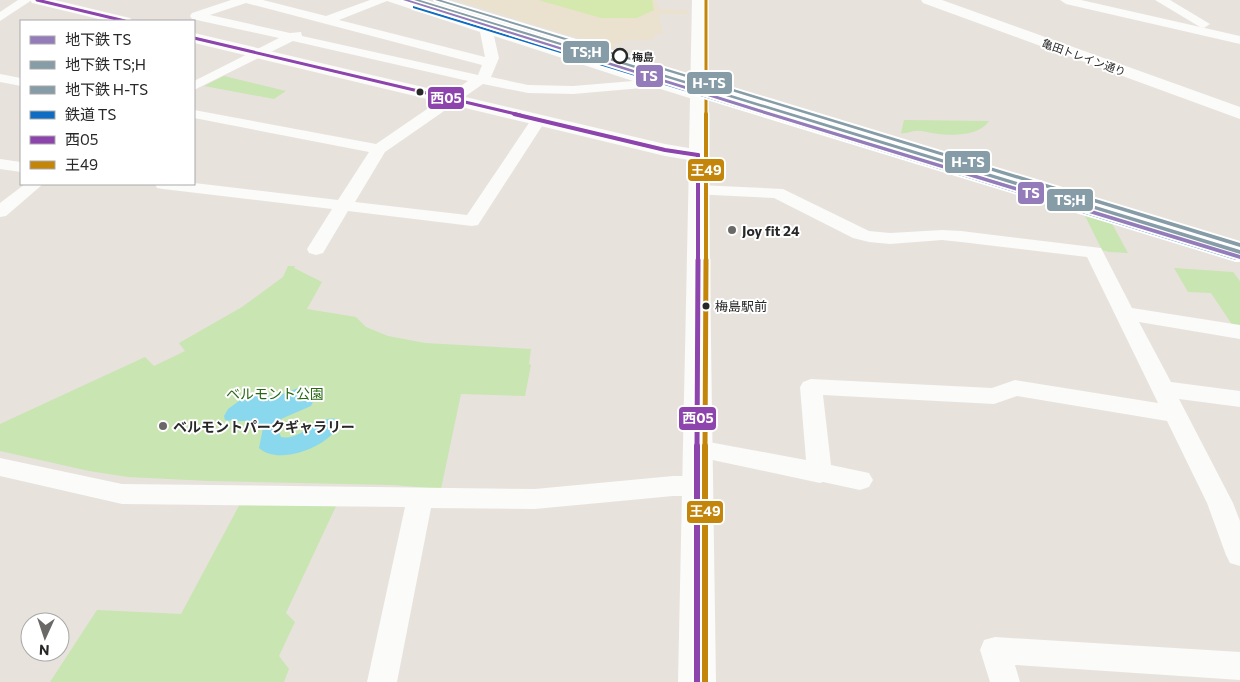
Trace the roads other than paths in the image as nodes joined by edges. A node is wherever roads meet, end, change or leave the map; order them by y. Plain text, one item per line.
1 (26, 0) edge
2 (37, 0) edge
3 (243, 0) edge
4 (249, 0) edge
5 (381, 0) edge
6 (392, 0) edge
7 (699, 0) edge
8 (928, 0) edge
9 (1066, 0) edge
10 (1161, 0) edge
11 (0, 17) edge
12 (190, 18) edge
13 (122, 20) edge
14 (327, 20) junction
15 (486, 29) junction
16 (1217, 35) junction
17 (291, 37) junction
18 (195, 38) edge
19 (1240, 40) edge
20 (259, 53) junction
21 (491, 62) junction
22 (0, 78) edge
23 (480, 79) junction
24 (20, 82) edge
25 (655, 83) junction
26 (195, 85) edge
27 (699, 97) junction
28 (451, 99) junction
29 (1240, 113) edge
30 (195, 114) edge
31 (538, 120) junction
32 (379, 149) junction
33 (698, 155) junction
34 (0, 164) edge
35 (20, 167) edge
36 (34, 185) edge
37 (172, 185) edge
38 (698, 190) junction
39 (344, 205) junction
40 (0, 212) edge
41 (316, 249) dead end
42 (1125, 313) junction
43 (1240, 332) edge
44 (1163, 389) junction
45 (1240, 399) edge
46 (1174, 414) junction
47 (698, 449) junction
48 (0, 466) edge
49 (820, 474) junction
50 (860, 480) dead end
51 (698, 486) junction
52 (420, 497) junction
53 (1230, 505) edge
54 (1240, 555) edge
55 (1240, 666) edge
56 (382, 682) edge
57 (697, 682) edge
58 (1005, 682) edge

1 - 11 street
2 - 13 street
3 - 12 street
4 - 14 street
5 - 14 street
6 - 15 street
7 - 27 street
8 - 29 street, 亀田トレイン通り
9 - 16 street
10 - 16 street
12 - 17 street
14 - 17 street
14 - 21 street
15 - 21 street
15 - 25 street
16 - 19 street
17 - 20 street
17 - 23 street
18 - 20 street
20 - 26 street
20 - 28 street
21 - 23 street
22 - 24 street
23 - 25 street
23 - 28 street
25 - 27 street
27 - 33 street
28 - 31 street
28 - 32 street
30 - 32 street
31 - 33 street
31 - 39 street
32 - 39 street
33 - 38 street
34 - 35 street
36 - 40 street
37 - 39 street
38 - 42 street
38 - 47 street
39 - 41 street
42 - 43 street
42 - 44 street
44 - 45 street
44 - 46 street
46 - 49 street
46 - 53 street
47 - 49 street
47 - 51 street
48 - 52 street
49 - 50 street
51 - 52 street
51 - 57 street
52 - 56 street
53 - 54 street
55 - 58 street

